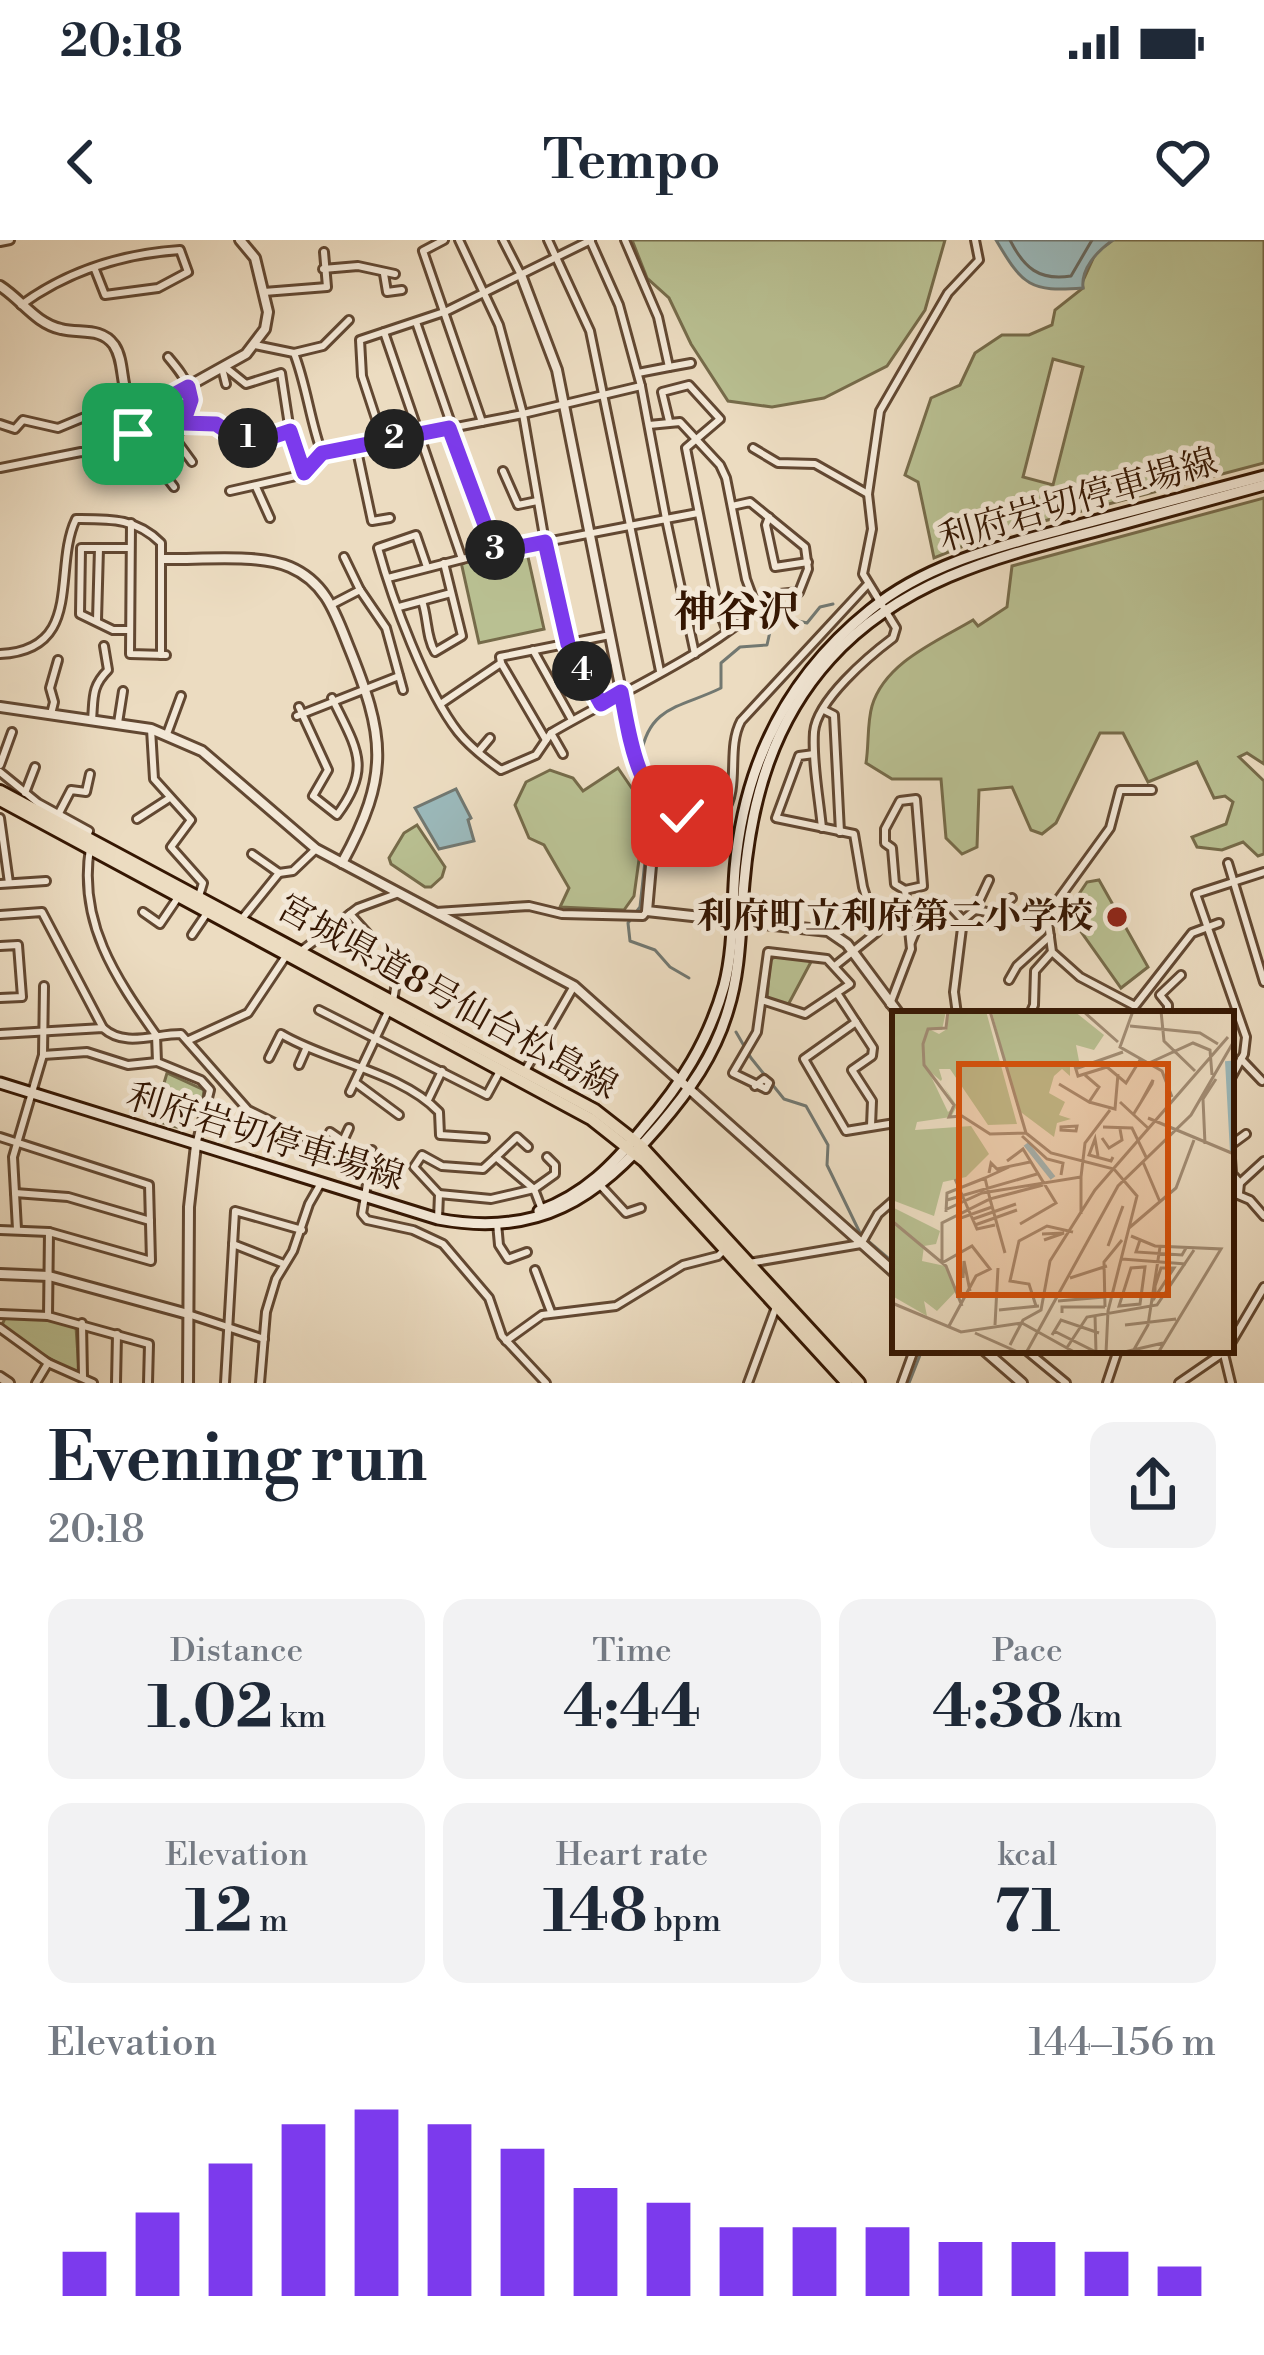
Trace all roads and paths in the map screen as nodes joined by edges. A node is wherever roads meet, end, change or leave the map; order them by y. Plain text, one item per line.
1 (10, 240) edge
2 (240, 240) edge
3 (444, 240) edge
4 (459, 240) edge
5 (503, 240) edge
6 (548, 240) edge
7 (591, 240) edge
8 (625, 240) edge
9 (975, 240) edge
10 (0, 242) edge
11 (324, 252) dead end
12 (557, 258) junction
13 (94, 267) junction
14 (322, 269) junction
15 (384, 274) junction
16 (395, 274) dead end
17 (521, 275) junction
18 (0, 286) edge
19 (401, 290) dead end
20 (262, 292) junction
21 (485, 292) junction
22 (21, 305) junction
23 (447, 311) junction
24 (350, 320) dead end
25 (416, 322) junction
26 (384, 332) junction
27 (255, 345) junction
28 (294, 353) junction
29 (168, 358) dead end
30 (692, 363) dead end
31 (669, 367) junction
32 (224, 368) junction
33 (638, 374) junction
34 (226, 384) dead end
35 (641, 386) junction
36 (188, 387) junction
37 (605, 394) junction
38 (565, 406) junction
39 (142, 412) junction
40 (524, 414) junction
41 (668, 421) junction
42 (482, 422) junction
43 (183, 423) junction
44 (0, 424) edge
45 (649, 424) junction
46 (143, 428) junction
47 (449, 428) junction
48 (290, 431) junction
49 (417, 434) junction
50 (697, 439) junction
51 (383, 441) junction
52 (356, 446) junction
53 (753, 448) dead end
54 (148, 453) junction
55 (322, 453) junction
56 (192, 462) dead end
57 (0, 468) edge
58 (503, 471) dead end
59 (304, 473) junction
60 (1264, 476) edge
61 (1264, 485) edge
62 (174, 487) dead end
63 (256, 487) junction
64 (230, 491) dead end
65 (868, 494) junction
66 (539, 501) junction
67 (732, 506) junction
68 (698, 513) junction
69 (769, 517) junction
70 (270, 518) dead end
71 (390, 518) dead end
72 (666, 519) junction
73 (131, 523) junction
74 (631, 525) junction
75 (590, 533) junction
76 (545, 542) junction
77 (99, 548) junction
78 (130, 548) junction
79 (495, 552) junction
80 (344, 557) dead end
81 (462, 559) junction
82 (162, 560) junction
83 (808, 562) junction
84 (443, 563) junction
85 (427, 567) junction
86 (388, 578) junction
87 (867, 585) junction
88 (360, 590) junction
89 (451, 593) junction
90 (422, 601) junction
91 (332, 605) junction
92 (882, 606) junction
93 (399, 607) junction
94 (757, 609) junction
95 (97, 620) junction
96 (726, 629) junction
97 (130, 630) junction
98 (610, 635) junction
99 (568, 644) junction
100 (104, 646) dead end
101 (533, 650) junction
102 (0, 654) edge
103 (695, 654) junction
104 (58, 660) dead end
105 (501, 663) junction
106 (660, 670) junction
107 (400, 675) junction
108 (367, 690) junction
109 (404, 690) dead end
110 (123, 691) dead end
111 (621, 692) junction
112 (181, 696) dead end
113 (333, 699) junction
114 (442, 703) junction
115 (601, 704) junction
116 (0, 707) edge
117 (824, 710) junction
118 (51, 714) junction
119 (572, 720) junction
120 (92, 721) junction
121 (118, 724) junction
122 (151, 729) junction
123 (11, 732) dead end
124 (167, 734) junction
125 (548, 737) junction
126 (490, 738) dead end
127 (479, 751) junction
128 (562, 754) dead end
129 (815, 754) junction
130 (35, 767) dead end
131 (90, 774) dead end
132 (1, 782) edge
133 (1153, 790) dead end
134 (25, 793) junction
135 (654, 798) junction
136 (168, 799) junction
137 (58, 815) junction
138 (0, 818) edge
139 (137, 820) dead end
140 (822, 828) junction
141 (840, 832) junction
142 (87, 844) junction
143 (316, 849) junction
144 (252, 854) dead end
145 (343, 863) junction
146 (1228, 863) dead end
147 (1264, 872) edge
148 (279, 873) junction
149 (989, 880) dead end
150 (46, 881) dead end
151 (1234, 881) junction
152 (4, 884) edge
153 (905, 890) junction
154 (399, 893) junction
155 (179, 896) junction
156 (199, 897) junction
157 (1012, 898) dead end
158 (975, 910) junction
159 (208, 911) junction
160 (647, 911) junction
161 (143, 912) dead end
162 (436, 912) junction
163 (350, 914) junction
164 (0, 915) edge
165 (242, 920) junction
166 (963, 920) junction
167 (736, 922) junction
168 (1219, 923) dead end
169 (1206, 928) junction
170 (368, 934) dead end
171 (192, 935) dead end
172 (1050, 936) junction
173 (910, 943) junction
174 (0, 946) edge
175 (853, 951) junction
176 (294, 952) junction
177 (1052, 952) junction
178 (836, 965) junction
179 (398, 970) dead end
180 (1181, 974) dead end
181 (1009, 980) dead end
182 (1264, 982) edge
183 (44, 986) dead end
184 (574, 986) junction
185 (837, 993) junction
186 (0, 998) edge
187 (762, 1000) junction
188 (890, 1004) junction
189 (392, 1005) junction
190 (319, 1010) dead end
191 (896, 1011) edge
192 (957, 1011) edge
193 (1030, 1011) edge
194 (1168, 1011) edge
195 (856, 1022) junction
196 (104, 1028) junction
197 (0, 1034) edge
198 (46, 1034) junction
199 (156, 1035) junction
200 (375, 1036) junction
201 (189, 1040) junction
202 (306, 1048) junction
203 (43, 1055) junction
204 (268, 1058) dead end
205 (1234, 1059) edge
206 (1241, 1060) junction
207 (157, 1062) junction
208 (299, 1065) dead end
209 (361, 1067) junction
210 (501, 1068) junction
211 (442, 1071) junction
212 (524, 1071) junction
213 (1234, 1073) edge
214 (1262, 1081) edge
215 (0, 1083) edge
216 (356, 1083) junction
217 (687, 1085) junction
218 (755, 1086) dead end
219 (350, 1092) dead end
220 (31, 1093) junction
221 (428, 1101) junction
222 (399, 1115) dead end
223 (892, 1123) edge
224 (871, 1126) junction
225 (350, 1128) dead end
226 (330, 1132) dead end
227 (1246, 1134) dead end
228 (0, 1137) edge
229 (485, 1138) dead end
230 (343, 1141) junction
231 (17, 1142) junction
232 (1234, 1143) edge
233 (196, 1144) junction
234 (635, 1146) junction
235 (527, 1147) dead end
236 (371, 1150) dead end
237 (496, 1157) junction
238 (547, 1157) dead end
239 (344, 1158) junction
240 (1264, 1161) edge
241 (363, 1166) junction
242 (1234, 1176) edge
243 (1240, 1183) junction
244 (321, 1184) junction
245 (601, 1186) junction
246 (534, 1189) junction
247 (1235, 1192) edge
248 (14, 1193) junction
249 (439, 1194) junction
250 (363, 1196) junction
251 (892, 1202) edge
252 (640, 1208) dead end
253 (542, 1210) junction
254 (1264, 1216) edge
255 (438, 1219) junction
256 (517, 1220) junction
257 (150, 1221) junction
258 (496, 1222) junction
259 (17, 1228) junction
260 (0, 1230) edge
261 (302, 1230) junction
262 (49, 1232) junction
263 (864, 1240) junction
264 (233, 1244) junction
265 (724, 1250) junction
266 (527, 1252) dead end
267 (748, 1263) junction
268 (284, 1264) junction
269 (535, 1270) dead end
270 (892, 1270) edge
271 (0, 1274) edge
272 (49, 1276) junction
273 (1264, 1287) edge
274 (776, 1306) junction
275 (551, 1312) junction
276 (0, 1314) edge
277 (188, 1314) junction
278 (48, 1316) junction
279 (82, 1323) junction
280 (229, 1327) junction
281 (0, 1328) edge
282 (117, 1334) junction
283 (1234, 1337) edge
284 (264, 1339) junction
285 (506, 1341) junction
286 (913, 1353) edge
287 (987, 1353) edge
288 (1030, 1353) edge
289 (1117, 1353) edge
290 (1220, 1353) edge
291 (1227, 1353) edge
292 (48, 1363) junction
293 (0, 1377) edge
294 (83, 1377) junction
295 (9, 1383) edge
296 (36, 1383) edge
297 (93, 1383) edge
298 (116, 1383) edge
299 (148, 1383) edge
300 (188, 1383) edge
301 (225, 1383) edge
302 (260, 1383) edge
303 (546, 1383) edge
304 (748, 1383) edge
305 (847, 1383) edge
306 (859, 1383) edge
307 (902, 1383) edge
308 (1022, 1383) edge
309 (1066, 1383) edge
310 (1107, 1383) edge
311 (1179, 1383) edge
312 (1231, 1383) edge

1 - 10 street
2 - 20 street
3 - 23 street
4 - 21 street
5 - 17 street
6 - 12 street
7 - 12 street
7 - 33 street
8 - 31 street
9 - 65 street
11 - 14 street
12 - 17 street
12 - 37 street
13 - 13 street
13 - 22 street
14 - 15 street
14 - 20 street
15 - 16 street
15 - 19 street
17 - 21 street
17 - 38 street
18 - 22 street
20 - 27 street
21 - 23 street
21 - 40 street
22 - 39 street
23 - 25 street
23 - 42 street
24 - 28 street
25 - 26 street
25 - 47 street
26 - 49 street
26 - 51 street
27 - 28 street
27 - 32 street
28 - 55 street
29 - 36 street
30 - 31 street
31 - 33 street
32 - 34 street
32 - 36 street
32 - 48 street
33 - 35 street
35 - 37 street
35 - 45 street
36 - 39 street
36 - 43 street
37 - 38 street
37 - 74 street
38 - 40 street
38 - 75 street
39 - 46 street
40 - 42 street
40 - 66 street
41 - 45 street
41 - 50 street
41 - 50 street
42 - 47 street
43 - 48 street
43 - 56 street
44 - 46 street
45 - 72 street
46 - 54 street
47 - 49 street
47 - 79 street
48 - 59 street
49 - 51 street
49 - 81 street
50 - 67 street
50 - 68 street
51 - 52 street
52 - 55 street
52 - 71 street
53 - 65 street
54 - 57 street
54 - 62 street
55 - 59 street
58 - 66 street
59 - 63 street
60 - 92 main road, 利府岩切停車場線
61 - 92 main road, 利府岩切停車場線
63 - 64 street
63 - 70 street
65 - 87 street
66 - 76 street
67 - 69 street
67 - 94 street
68 - 72 street
68 - 96 street
69 - 83 street
69 - 83 street
72 - 74 street
72 - 103 street
73 - 78 street
73 - 82 street
73 - 102 street
74 - 75 street
74 - 106 street
75 - 76 street
75 - 98 street
76 - 79 street
76 - 99 street
77 - 78 street
77 - 95 street
77 - 95 street
78 - 97 street
79 - 81 street
80 - 88 street
81 - 84 street
82 - 91 street
82 - 97 street
83 - 94 street
84 - 85 street
84 - 89 street
85 - 86 street
85 - 86 street
86 - 93 street
87 - 92 street
87 - 135 street
88 - 91 street
88 - 107 street
89 - 90 street
89 - 90 street
90 - 93 street
91 - 108 street
92 - 117 street
92 - 167 main road, 利府岩切停車場線
93 - 114 street
94 - 96 street
95 - 97 street
96 - 103 street
98 - 99 street
98 - 111 street
99 - 101 street
99 - 115 street
100 - 120 street
101 - 105 street
101 - 119 street
103 - 106 street
104 - 118 street
105 - 114 street
105 - 125 street
106 - 111 street
107 - 108 street
107 - 109 street
108 - 113 street
108 - 145 street
110 - 121 street
111 - 115 street
111 - 135 street
112 - 124 street
113 - 113 street
114 - 127 street
115 - 119 street
116 - 118 street
117 - 129 street
117 - 141 street
118 - 120 street
119 - 125 street
120 - 121 street
121 - 122 street
122 - 124 street
122 - 136 street
123 - 132 street
124 - 143 street
125 - 127 street
125 - 128 street
126 - 127 street
129 - 140 street
129 - 140 street
130 - 134 street
131 - 137 street
132 - 134 street
132 - 142 main road, 宮城県道8号仙台松島線
133 - 172 street
134 - 137 street
135 - 160 street
136 - 139 street
136 - 156 street
137 - 142 street
138 - 152 street
140 - 141 street
141 - 175 street
142 - 155 main road, 宮城県道8号仙台松島線
142 - 156 main road, 宮城県道8号仙台松島線
142 - 199 street
143 - 145 street
143 - 148 street
144 - 148 street
145 - 154 street
146 - 151 street
147 - 151 street
148 - 165 street
149 - 158 street
150 - 152 street
151 - 169 street
151 - 182 street
153 - 153 street
153 - 173 street
154 - 162 street
154 - 163 street
155 - 159 main road, 宮城県道8号仙台松島線
155 - 161 street
156 - 165 main road, 宮城県道8号仙台松島線
157 - 158 street
158 - 166 street
159 - 171 street
159 - 176 main road, 宮城県道8号仙台松島線
160 - 162 street
160 - 167 street
162 - 184 street
163 - 170 street
163 - 176 street
164 - 196 street
165 - 176 main road, 宮城県道8号仙台松島線
166 - 173 street
166 - 192 street
167 - 175 street
167 - 217 main road, 利府岩切停車場線
168 - 169 street
169 - 177 street
169 - 206 street
172 - 177 street
172 - 181 street
173 - 188 street
174 - 186 street
175 - 178 street
175 - 188 street
176 - 189 main road, 宮城県道8号仙台松島線
176 - 201 street
177 - 193 street
178 - 185 street
178 - 187 street
179 - 189 street
180 - 194 street
183 - 198 street
184 - 212 street
184 - 217 street
185 - 187 street
185 - 195 street
187 - 218 street
188 - 191 street
189 - 200 street
189 - 210 main road, 宮城県道8号仙台松島線
189 - 212 main road, 宮城県道8号仙台松島線
190 - 200 street
195 - 224 street
195 - 224 street
196 - 198 street
196 - 199 street
197 - 198 street
198 - 203 street
199 - 201 street
199 - 207 street
200 - 209 street
200 - 211 street
201 - 239 street
202 - 204 street
202 - 208 street
202 - 209 street
203 - 207 street
203 - 220 street
205 - 206 street
206 - 213 street
206 - 214 street
207 - 233 street
209 - 216 street
209 - 221 street
210 - 211 street
210 - 234 main road, 宮城県道8号仙台松島線
211 - 221 street
212 - 234 main road, 宮城県道8号仙台松島線
215 - 220 main road, 利府岩切停車場線
216 - 219 street
216 - 222 street
217 - 234 main road, 利府岩切停車場線
217 - 263 street
220 - 231 street
220 - 233 main road, 利府岩切停車場線
221 - 229 street
223 - 224 street
225 - 230 street
226 - 230 street
227 - 232 street
228 - 231 street
230 - 239 street
231 - 248 street
231 - 257 street
233 - 244 main road, 利府岩切停車場線
233 - 277 street
234 - 245 main road, 利府岩切停車場線
234 - 253 main road, 利府岩切停車場線
234 - 265 main road, 宮城県道8号仙台松島線
234 - 267 main road, 宮城県道8号仙台松島線
235 - 237 street
236 - 241 street
237 - 246 street
237 - 249 street
238 - 246 street
239 - 241 street
240 - 243 street
241 - 250 street
242 - 243 street
243 - 247 street
244 - 250 main road, 利府岩切停車場線
244 - 261 street
245 - 252 street
245 - 256 main road, 利府岩切停車場線
246 - 249 street
246 - 253 street
247 - 254 street
248 - 257 street
248 - 259 street
249 - 255 street
250 - 255 main road, 利府岩切停車場線
250 - 285 street
251 - 263 street
253 - 256 main road, 利府岩切停車場線
255 - 258 main road, 利府岩切停車場線
256 - 258 main road, 利府岩切停車場線
257 - 262 street
258 - 266 street
259 - 260 street
259 - 262 street
261 - 264 street
261 - 268 street
262 - 272 street
263 - 267 street
263 - 270 street
264 - 268 street
264 - 280 street
265 - 274 main road, 宮城県道8号仙台松島線
265 - 275 street
267 - 306 main road, 宮城県道8号仙台松島線
268 - 284 street
269 - 275 street
271 - 272 street
272 - 277 street
272 - 278 street
273 - 283 street
274 - 304 street
274 - 305 main road, 宮城県道8号仙台松島線
275 - 285 street
276 - 278 street
277 - 280 street
277 - 300 street
278 - 279 street
279 - 282 street
279 - 294 street
280 - 284 street
280 - 301 street
281 - 292 street
282 - 298 street
282 - 299 street
284 - 302 street
285 - 303 street
286 - 307 street
287 - 308 street
288 - 309 street
289 - 310 street
290 - 311 street
291 - 312 street
292 - 294 street
292 - 296 street
293 - 295 street
294 - 297 street

